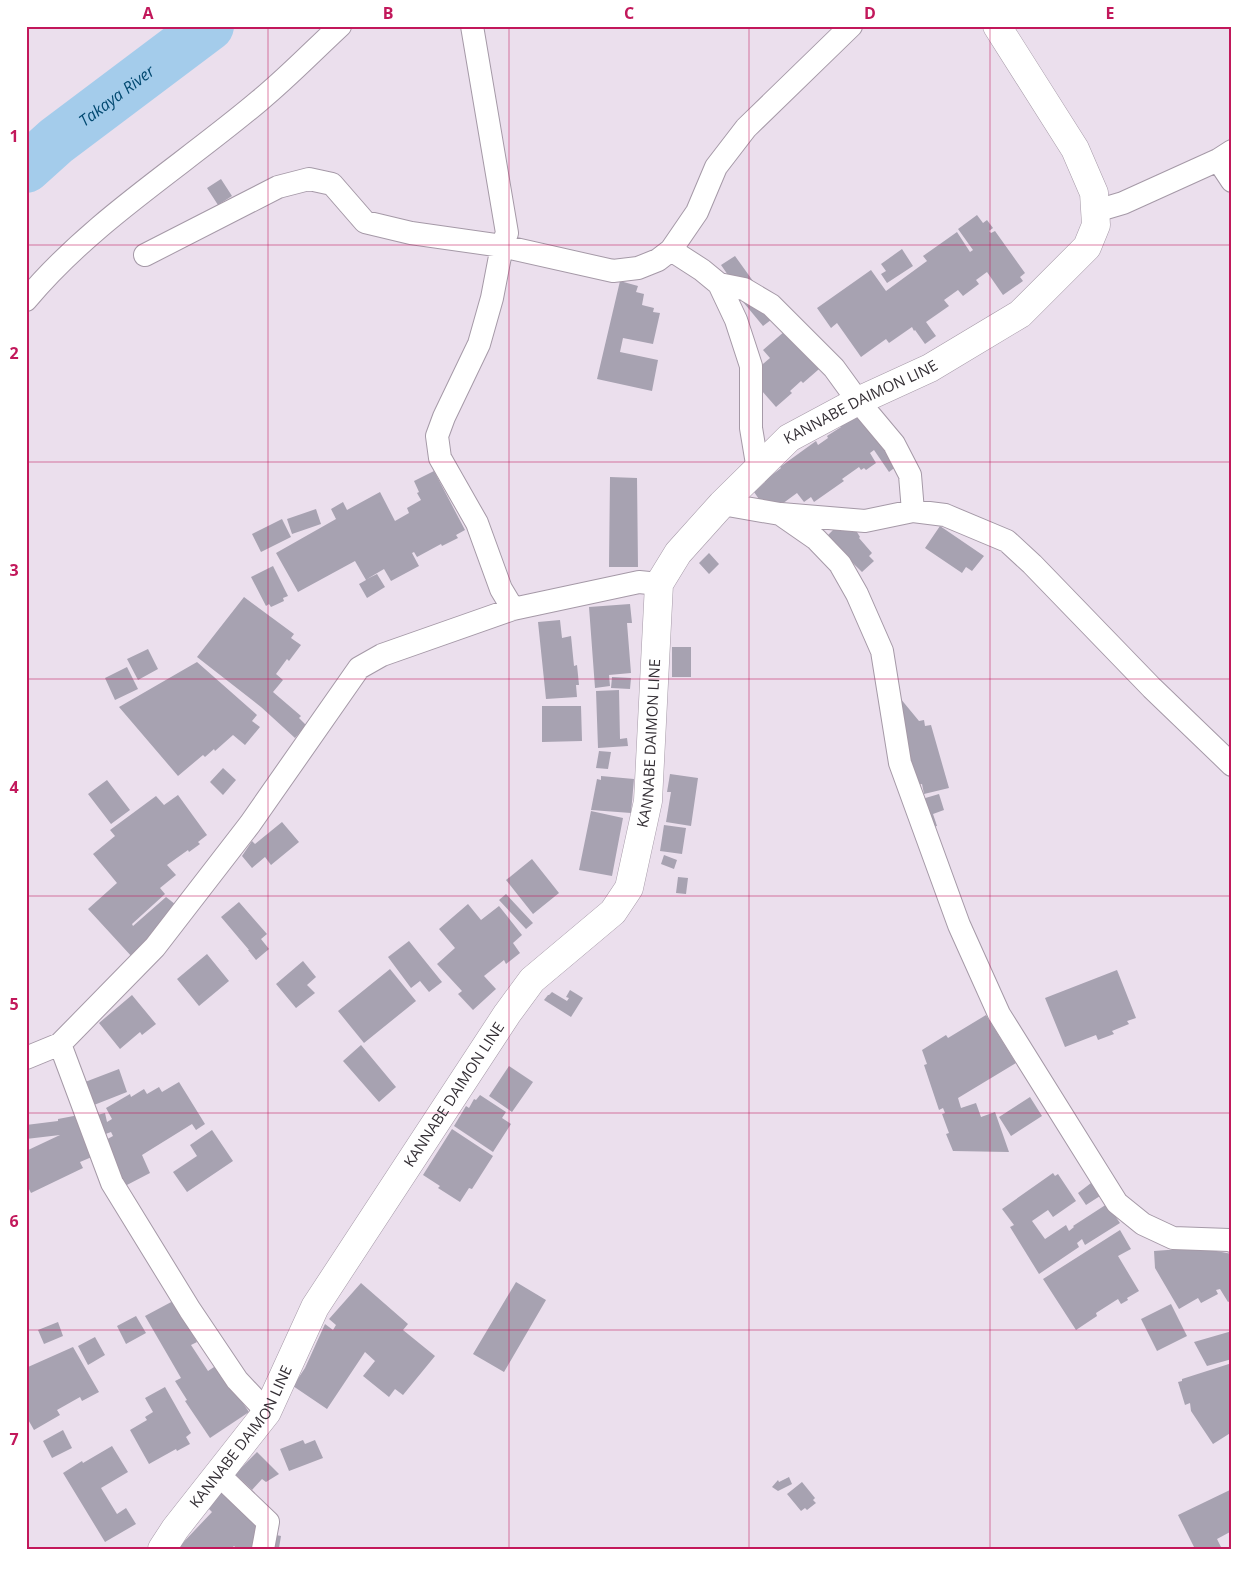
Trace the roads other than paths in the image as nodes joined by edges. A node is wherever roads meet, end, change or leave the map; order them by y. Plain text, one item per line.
1 (340, 26) edge
2 (472, 26) edge
3 (851, 26) edge
4 (997, 26) edge
5 (1225, 156) edge
6 (1232, 181) edge
7 (1096, 211) junction
8 (502, 246) junction
9 (671, 250) junction
10 (145, 255) dead end
11 (719, 284) junction
12 (26, 300) edge
13 (858, 401) junction
14 (758, 470) junction
15 (722, 504) junction
16 (913, 511) junction
17 (780, 514) junction
18 (660, 584) junction
19 (513, 609) junction
20 (1232, 764) edge
21 (60, 1044) junction
22 (26, 1058) edge
23 (1232, 1241) edge
24 (267, 1412) junction
25 (218, 1474) junction
26 (162, 1549) edge
27 (263, 1549) edge

1 - 12 street
2 - 8 street
3 - 9 street
4 - 7 main road, KANNABE DAIMON LINE
5 - 6 street
5 - 7 street
7 - 13 main road, KANNABE DAIMON LINE
8 - 9 street
8 - 10 street
8 - 19 street
9 - 11 street
11 - 13 street
11 - 14 street
13 - 14 main road, KANNABE DAIMON LINE
13 - 16 street
14 - 15 main road, KANNABE DAIMON LINE
15 - 17 street
15 - 18 main road, KANNABE DAIMON LINE
16 - 17 street
16 - 20 street
17 - 23 street
18 - 19 street
18 - 24 main road, KANNABE DAIMON LINE
19 - 21 street
21 - 22 street
21 - 24 street
24 - 25 main road, KANNABE DAIMON LINE
25 - 26 main road, KANNABE DAIMON LINE
25 - 27 street

